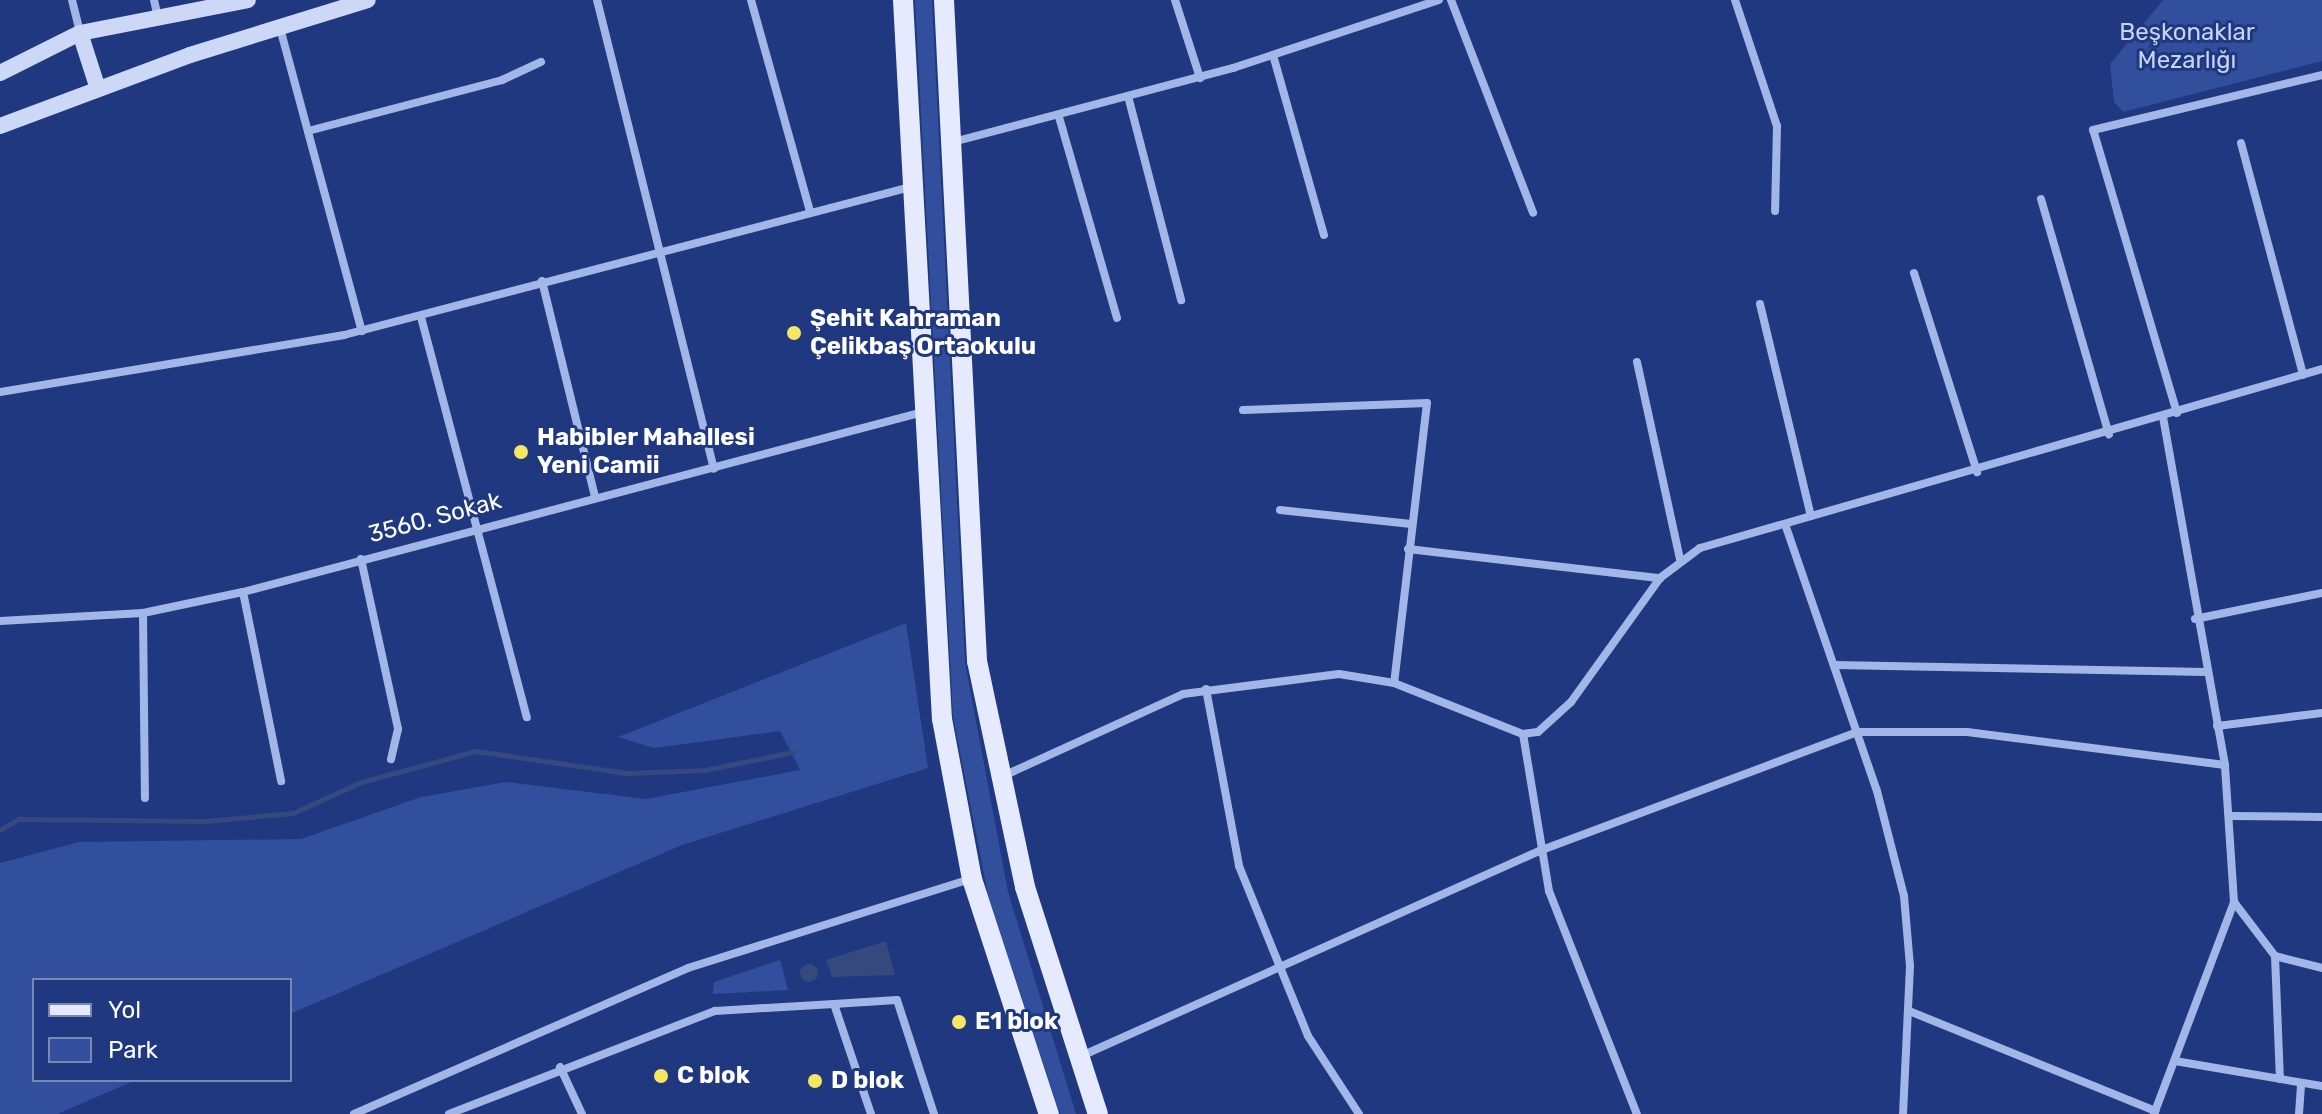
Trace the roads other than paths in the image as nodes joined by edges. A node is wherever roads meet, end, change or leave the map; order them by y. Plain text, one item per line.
1 (72, 0) edge
2 (154, 0) edge
3 (248, 0) edge
4 (368, 0) edge
5 (597, 0) edge
6 (751, 0) edge
7 (903, 0) edge
8 (944, 0) edge
9 (1175, 0) edge
10 (1439, 0) edge
11 (1451, 0) edge
12 (1735, 0) edge
13 (158, 18) junction
14 (280, 28) junction
15 (80, 33) junction
16 (1273, 55) junction
17 (541, 62) dead end
18 (0, 73) edge
19 (2322, 75) edge
20 (1200, 78) junction
21 (97, 86) junction
22 (1128, 96) junction
23 (1059, 117) junction
24 (0, 126) edge
25 (308, 131) junction
26 (2241, 143) dead end
27 (948, 144) junction
28 (911, 187) junction
29 (2041, 199) dead end
30 (1775, 211) dead end
31 (810, 212) junction
32 (1533, 213) dead end
33 (1324, 235) dead end
34 (664, 248) junction
35 (1914, 273) dead end
36 (542, 281) junction
37 (1181, 300) dead end
38 (1760, 304) dead end
39 (421, 317) junction
40 (1117, 318) dead end
41 (362, 331) junction
42 (1637, 362) dead end
43 (2322, 369) edge
44 (2303, 375) junction
45 (0, 392) edge
46 (1243, 410) dead end
47 (923, 412) junction
48 (2177, 413) junction
49 (2163, 417) junction
50 (2109, 434) junction
51 (714, 469) junction
52 (1977, 472) junction
53 (595, 497) junction
54 (1280, 510) dead end
55 (1811, 516) junction
56 (1411, 524) junction
57 (1785, 524) junction
58 (477, 526) junction
59 (1408, 549) junction
60 (361, 559) junction
61 (1680, 560) junction
62 (1660, 578) junction
63 (243, 592) junction
64 (2322, 593) edge
65 (143, 613) junction
66 (2195, 619) junction
67 (0, 621) edge
68 (1835, 665) junction
69 (2206, 672) junction
70 (1394, 683) junction
71 (1206, 689) junction
72 (2322, 713) edge
73 (527, 717) dead end
74 (2217, 726) junction
75 (1857, 732) junction
76 (1523, 734) junction
77 (391, 759) dead end
78 (2225, 765) junction
79 (997, 779) junction
80 (281, 781) dead end
81 (145, 798) dead end
82 (2231, 816) junction
83 (2322, 817) edge
84 (1539, 851) junction
85 (972, 879) junction
86 (2234, 902) junction
87 (2275, 956) junction
88 (2322, 968) edge
89 (1278, 970) junction
90 (834, 1004) junction
91 (1909, 1011) junction
92 (1079, 1058) junction
93 (2175, 1061) junction
94 (560, 1067) junction
95 (2280, 1079) junction
96 (2301, 1083) junction
97 (2322, 1086) edge
98 (2155, 1112) edge
99 (354, 1114) edge
100 (449, 1114) edge
101 (582, 1114) edge
102 (871, 1114) edge
103 (934, 1114) edge
104 (1049, 1114) edge
105 (1098, 1114) edge
106 (1359, 1114) edge
107 (1637, 1114) edge
108 (1903, 1114) edge
109 (2299, 1114) edge

1 - 15 street
2 - 13 street
3 - 13 main road
4 - 14 main road
5 - 34 street
6 - 31 street
7 - 28 main road
8 - 27 main road
9 - 20 street
10 - 16 street
11 - 32 street
12 - 30 street
13 - 15 main road
14 - 21 main road
14 - 25 street
15 - 18 main road
15 - 21 main road
16 - 20 street
16 - 33 street
17 - 25 street
19 - 48 street
20 - 22 street
21 - 24 main road
22 - 23 street
22 - 37 street
23 - 27 street
23 - 40 street
25 - 41 street
26 - 44 street
27 - 79 main road
28 - 31 street
28 - 47 main road
29 - 50 street
31 - 34 street
34 - 36 street
34 - 51 street
35 - 52 street
36 - 39 street
36 - 53 street
38 - 55 street
39 - 41 street
39 - 58 street
41 - 45 street
42 - 61 street
43 - 44 street
44 - 48 street
46 - 56 street
47 - 51 street, 3560. Sokak
47 - 85 main road
48 - 49 street
49 - 50 street
49 - 66 street
50 - 52 street
51 - 53 street, 3560. Sokak
52 - 55 street
53 - 58 street, 3560. Sokak
54 - 56 street
55 - 57 street
56 - 59 street
57 - 61 street
57 - 68 street
58 - 60 street, 3560. Sokak
58 - 73 street
59 - 62 street
59 - 70 street
60 - 63 street, 3560. Sokak
60 - 77 street
61 - 62 street
62 - 76 street
63 - 65 street, 3560. Sokak
63 - 80 street
64 - 66 street
65 - 67 street, 3560. Sokak
65 - 81 street
66 - 69 street
68 - 69 street
68 - 75 street
69 - 74 street
70 - 71 street
70 - 76 street
71 - 79 street
71 - 89 street
72 - 74 street
74 - 78 street
75 - 78 street
75 - 84 street
75 - 91 street
76 - 84 street
78 - 82 street
79 - 92 main road
82 - 83 street
82 - 86 street
84 - 89 street
84 - 107 street
85 - 99 street
85 - 104 main road
86 - 87 street
86 - 93 street
87 - 88 street
87 - 95 street
89 - 92 street
89 - 106 street
90 - 94 street
90 - 102 street
90 - 103 street
91 - 98 street
91 - 108 street
92 - 105 main road
93 - 95 street
93 - 98 street
94 - 100 street
94 - 101 street
95 - 96 street
96 - 97 street
96 - 109 street

